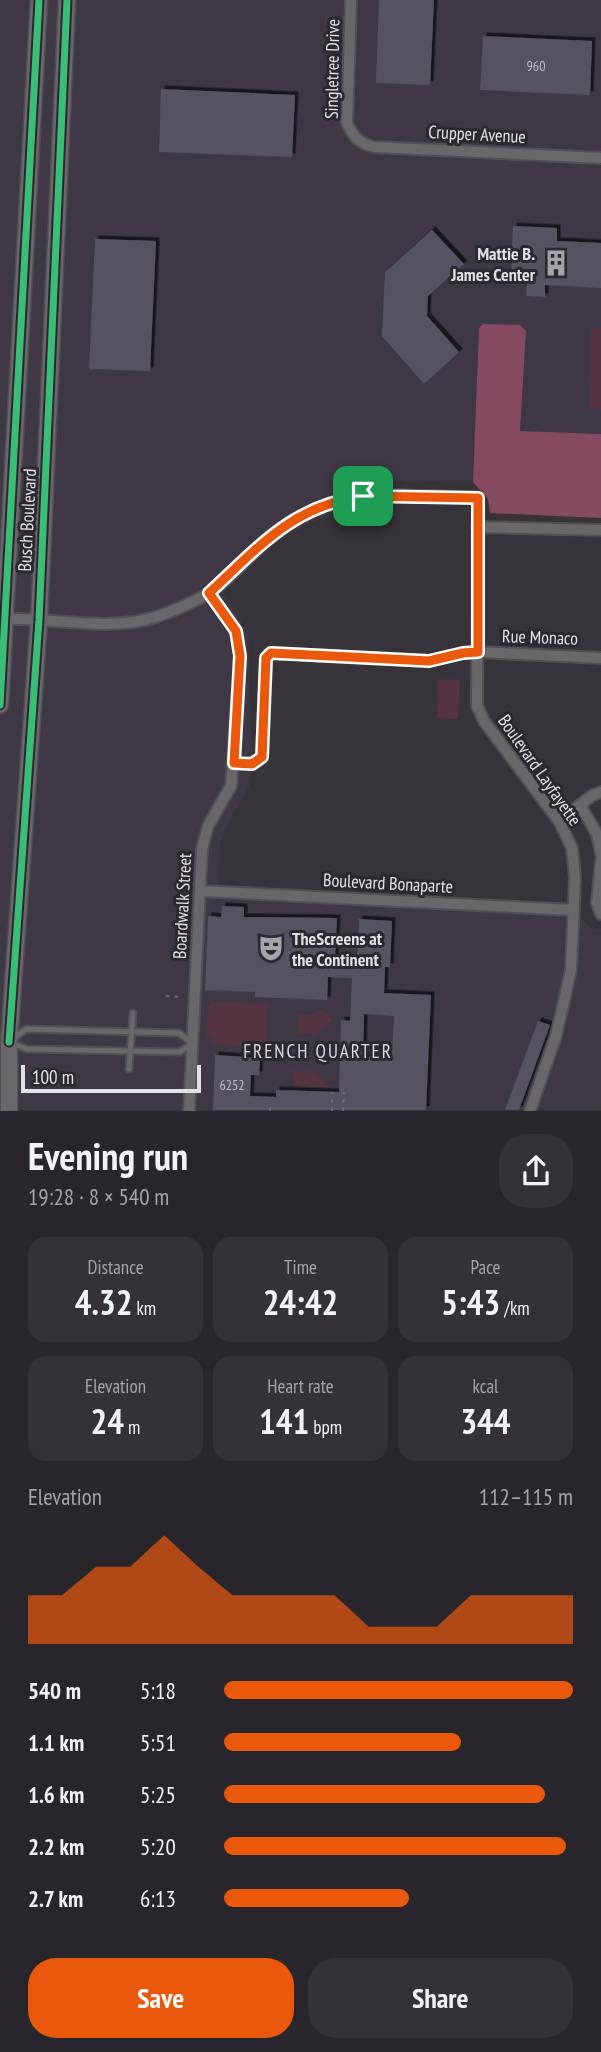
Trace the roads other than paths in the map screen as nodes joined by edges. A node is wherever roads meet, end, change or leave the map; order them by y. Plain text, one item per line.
1 (39, 0) edge
2 (67, 0) edge
3 (351, 0) edge
4 (354, 138) joint
5 (601, 158) edge
6 (477, 527) junction
7 (601, 530) edge
8 (209, 593) junction
9 (2, 619) edge
10 (38, 620) junction
11 (478, 652) junction
12 (601, 657) edge
13 (0, 705) edge
14 (234, 763) junction
15 (601, 792) edge
16 (580, 805) junction
17 (559, 821) junction
18 (601, 854) edge
19 (601, 861) edge
20 (200, 891) junction
21 (574, 910) junction
22 (601, 914) edge
23 (133, 1013) dead end
24 (132, 1031) junction
25 (5, 1041) edge
26 (193, 1044) junction
27 (131, 1051) junction
28 (129, 1069) dead end
29 (9, 1111) edge
30 (189, 1111) edge
31 (530, 1111) edge

1 - 9 main road, Busch Boulevard
2 - 10 main road, Busch Boulevard
3 - 4 street, Singletree Drive
4 - 5 street, Crupper Avenue
6 - 7 street
6 - 8 street, Boulevard Layfayette
6 - 11 street, Boulevard Layfayette
8 - 10 street
8 - 14 street, Boardwalk Street
9 - 10 street
9 - 13 main road, Busch Boulevard
10 - 25 main road, Busch Boulevard
11 - 12 street, Rue Monaco
11 - 14 street, Rue Monaco
11 - 17 street, Boulevard Layfayette
14 - 20 street, Boardwalk Street
15 - 16 street
16 - 17 street
16 - 18 street
17 - 21 street, Boulevard Layfayette
19 - 22 street
20 - 21 street, Boulevard Bonaparte
20 - 26 street, Boardwalk Street
21 - 31 street, Boulevard Layfayette
23 - 24 lane
24 - 25 lane
24 - 26 lane
24 - 27 lane
25 - 27 lane
25 - 29 main road, Busch Boulevard
26 - 27 lane
26 - 30 street, Boardwalk Street
27 - 28 lane

